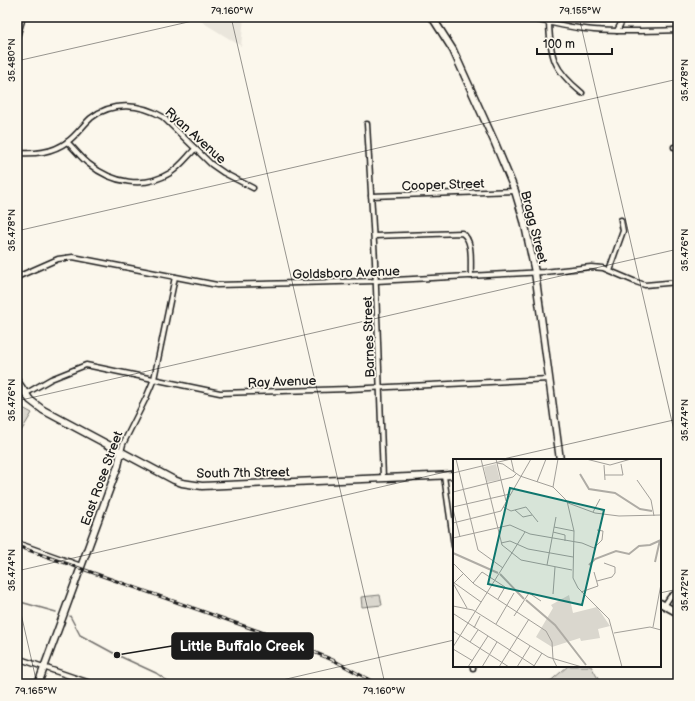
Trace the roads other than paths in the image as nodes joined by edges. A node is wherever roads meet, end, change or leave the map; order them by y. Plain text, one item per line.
1 (23, 17) edge
2 (432, 17) edge
3 (524, 17) edge
4 (624, 17) edge
5 (549, 22) junction
6 (678, 30) edge
7 (617, 31) junction
8 (17, 36) edge
9 (582, 93) dead end
10 (368, 124) dead end
11 (68, 142) junction
12 (195, 149) junction
13 (17, 153) edge
14 (253, 188) dead end
15 (515, 191) junction
16 (372, 196) junction
17 (621, 220) dead end
18 (374, 236) junction
19 (608, 270) junction
20 (535, 272) junction
21 (470, 276) junction
22 (17, 277) edge
23 (175, 277) junction
24 (376, 281) junction
25 (678, 282) edge
26 (154, 379) junction
27 (549, 379) junction
28 (17, 381) edge
29 (380, 386) junction
30 (25, 394) junction
31 (121, 452) junction
32 (560, 459) edge
33 (444, 476) junction
34 (453, 476) edge
35 (383, 478) junction
36 (453, 539) edge
37 (17, 543) edge
38 (81, 566) junction
39 (678, 591) edge
40 (662, 604) edge
41 (678, 613) edge
42 (17, 658) edge
43 (44, 667) junction
44 (38, 684) edge
45 (93, 684) edge

1 - 8 street
2 - 15 street, Bragg Street
3 - 5 street
4 - 7 street
5 - 7 street
5 - 9 street
6 - 7 street
10 - 16 street, Barnes Street
11 - 12 street
11 - 12 street, Ryan Avenue
11 - 13 street, Ryan Avenue
12 - 14 street, Ryan Avenue
15 - 16 street, Cooper Street
15 - 20 street, Bragg Street
16 - 18 street, Barnes Street
17 - 19 street
18 - 21 street
18 - 24 street, Barnes Street
19 - 20 street, Goldsboro Avenue
19 - 25 street, Goldsboro Avenue
20 - 21 street, Goldsboro Avenue
20 - 27 street, Bragg Street
21 - 24 street, Goldsboro Avenue
22 - 23 street, Goldsboro Avenue
23 - 24 street, Goldsboro Avenue
23 - 26 street, East Rose Street
24 - 29 street, Barnes Street
26 - 29 street, Ray Avenue
26 - 30 street, Ray Avenue
26 - 31 street, East Rose Street
27 - 29 street, Ray Avenue
27 - 32 street, Bragg Street
28 - 30 street, South 7th Street
29 - 35 street, Barnes Street
30 - 31 street, South 7th Street
31 - 35 street, South 7th Street
31 - 38 street, East Rose Street
33 - 34 street, South 7th Street
33 - 35 street, South 7th Street
33 - 36 street
37 - 38 street
38 - 43 street, East Rose Street
39 - 40 street
40 - 41 street
42 - 43 street
43 - 44 street, East Rose Street
43 - 45 street

